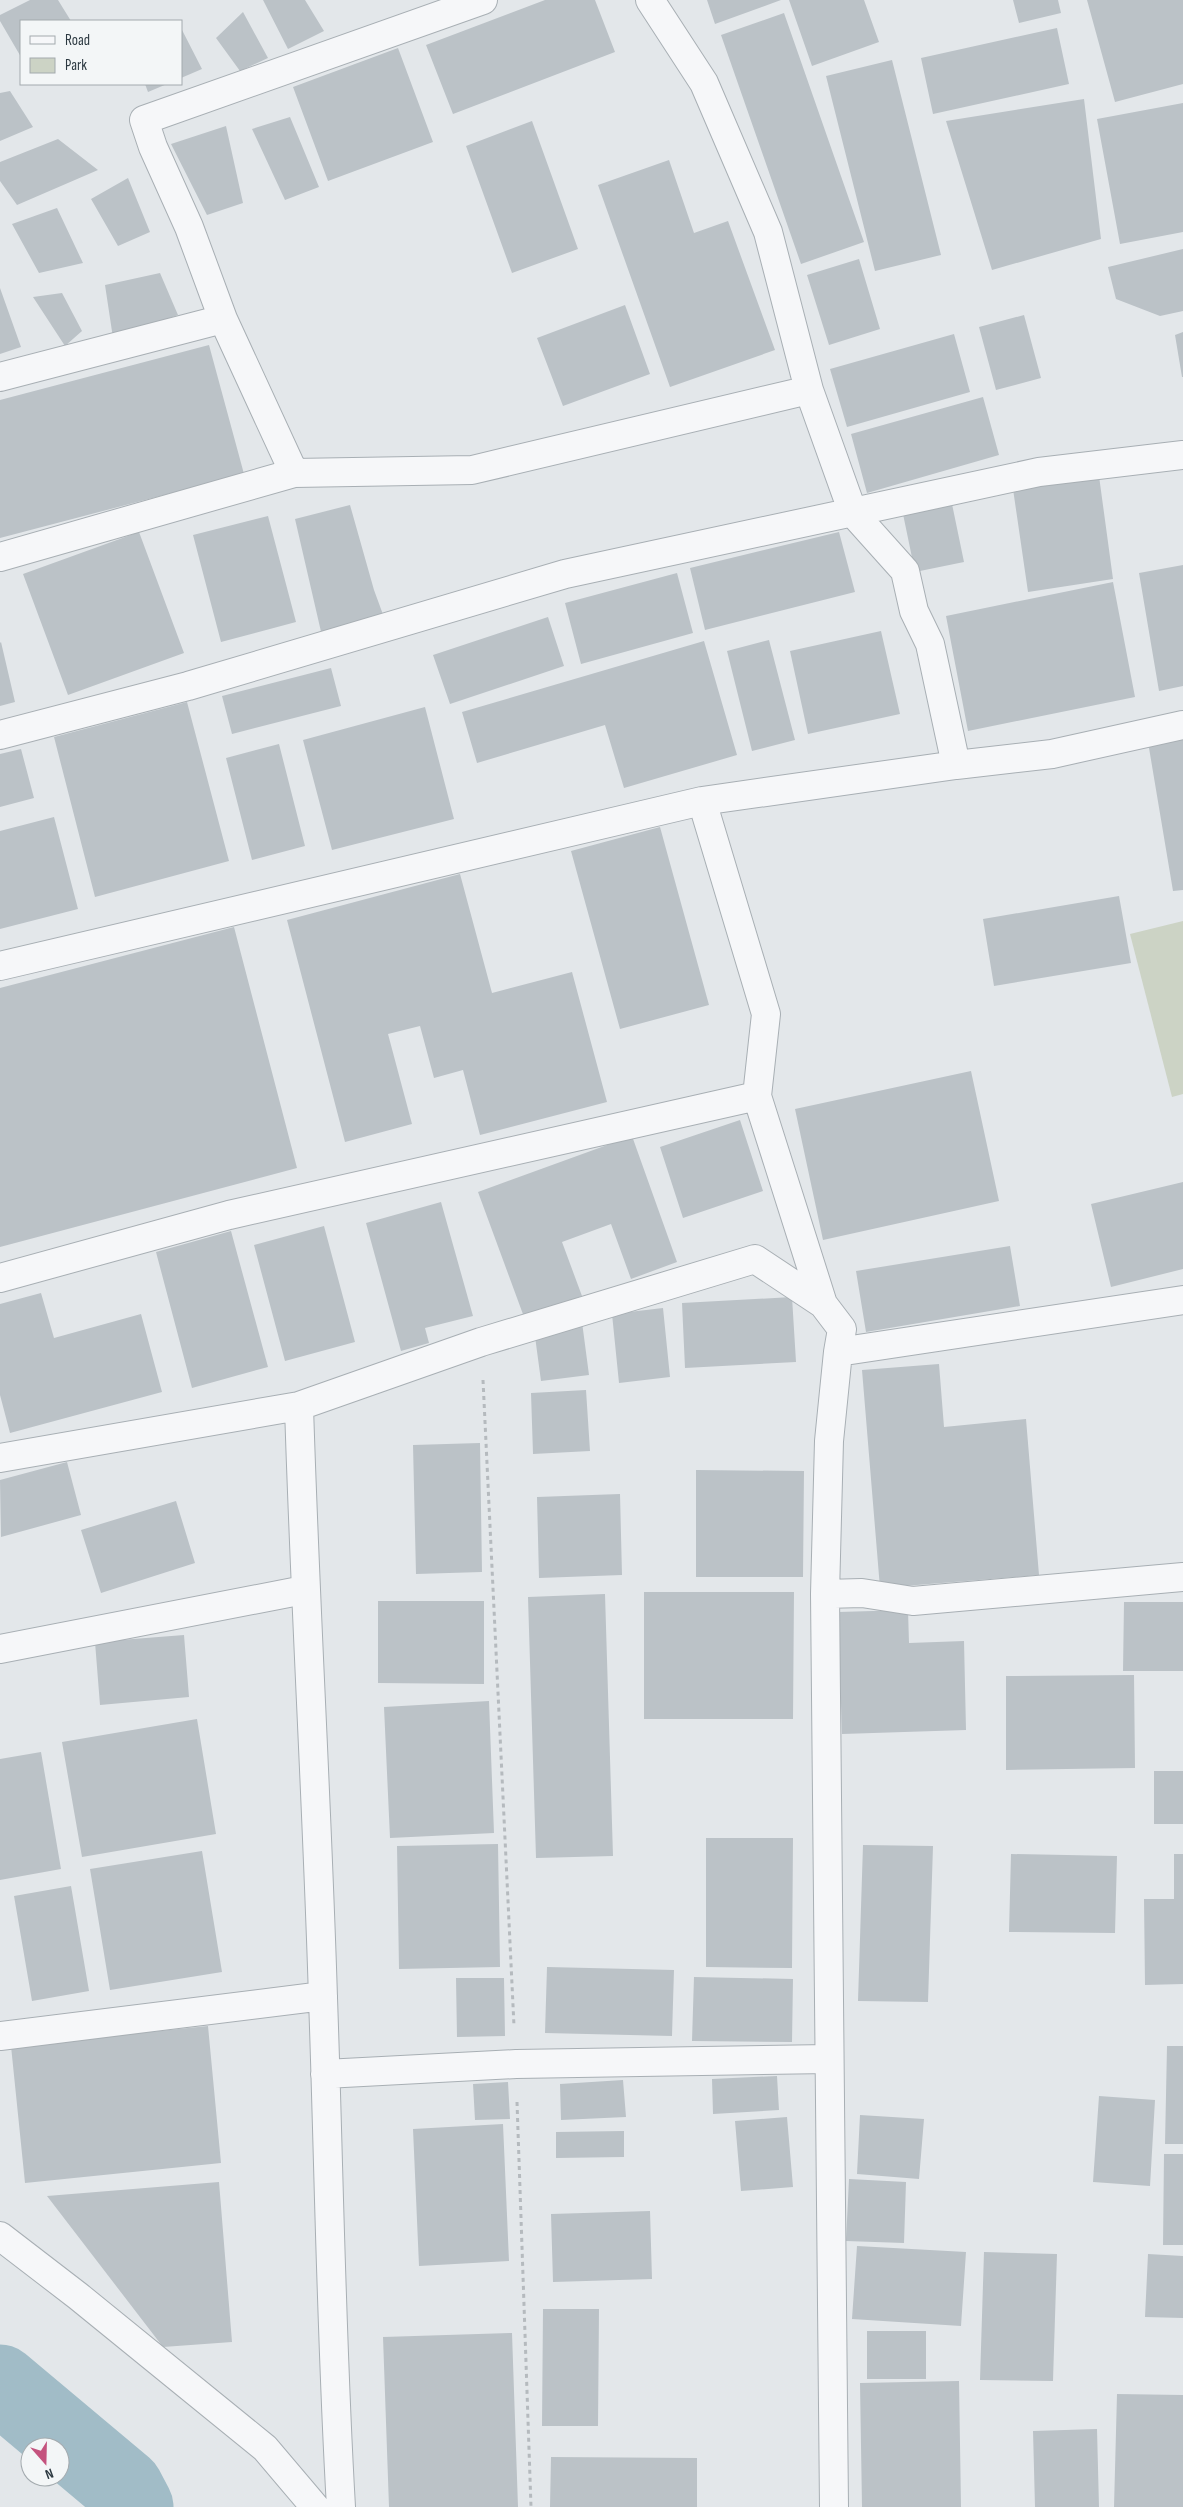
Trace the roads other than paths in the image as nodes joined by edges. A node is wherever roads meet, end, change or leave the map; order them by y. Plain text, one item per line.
1 (483, 0) edge
2 (650, 0) edge
3 (223, 319) junction
4 (0, 378) edge
5 (808, 390) junction
6 (1183, 455) edge
7 (294, 473) junction
8 (853, 513) junction
9 (0, 557) edge
10 (1183, 725) edge
11 (0, 735) edge
12 (956, 765) junction
13 (702, 801) junction
14 (0, 966) edge
15 (757, 1096) junction
16 (0, 1278) edge
17 (1183, 1300) edge
18 (824, 1304) junction
19 (838, 1352) junction
20 (299, 1406) junction
21 (0, 1458) edge
22 (1183, 1577) edge
23 (304, 1590) junction
24 (825, 1594) junction
25 (0, 1649) edge
26 (323, 1996) junction
27 (0, 2036) edge
28 (830, 2059) junction
29 (325, 2074) junction
30 (0, 2236) edge
31 (315, 2507) edge
32 (340, 2507) edge
33 (834, 2507) edge

1 - 3 street
2 - 5 street
3 - 4 street
3 - 7 street
5 - 7 street
5 - 8 street
6 - 8 street
7 - 9 street
8 - 11 street
8 - 12 street
10 - 12 street
12 - 13 street
13 - 14 street
13 - 15 street
15 - 16 street
15 - 18 street
17 - 19 street
18 - 19 street
18 - 20 street
19 - 24 street
20 - 21 street
20 - 23 street
22 - 24 street
23 - 25 street
23 - 26 street
24 - 28 street
26 - 27 street
26 - 29 street
28 - 29 street
28 - 33 street
29 - 32 street
30 - 31 street

